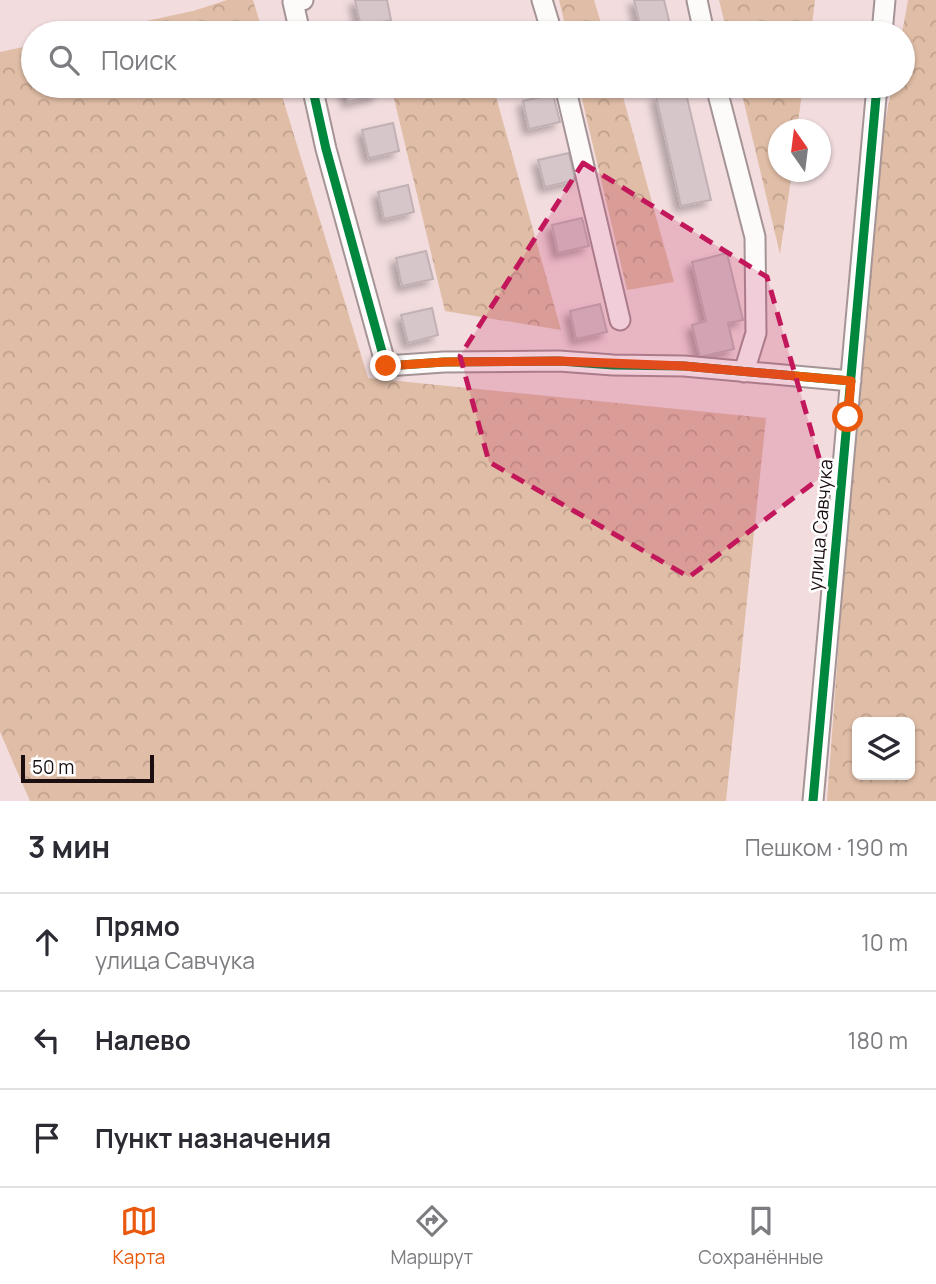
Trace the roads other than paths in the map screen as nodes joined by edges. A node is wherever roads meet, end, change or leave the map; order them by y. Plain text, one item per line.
1 (303, 0) edge
2 (542, 0) edge
3 (697, 0) edge
4 (885, 0) edge
5 (297, 21) edge
6 (548, 21) edge
7 (701, 21) edge
8 (883, 21) edge
9 (315, 98) edge
10 (568, 98) edge
11 (719, 98) edge
12 (876, 98) edge
13 (620, 320) dead end
14 (744, 372) junction
15 (851, 381) junction
16 (813, 801) edge

1 - 5 street
2 - 6 street
3 - 7 street
4 - 8 street
9 - 14 street
10 - 13 street
11 - 14 street
12 - 15 street, улица Савчука
14 - 15 street
15 - 16 street, улица Савчука

